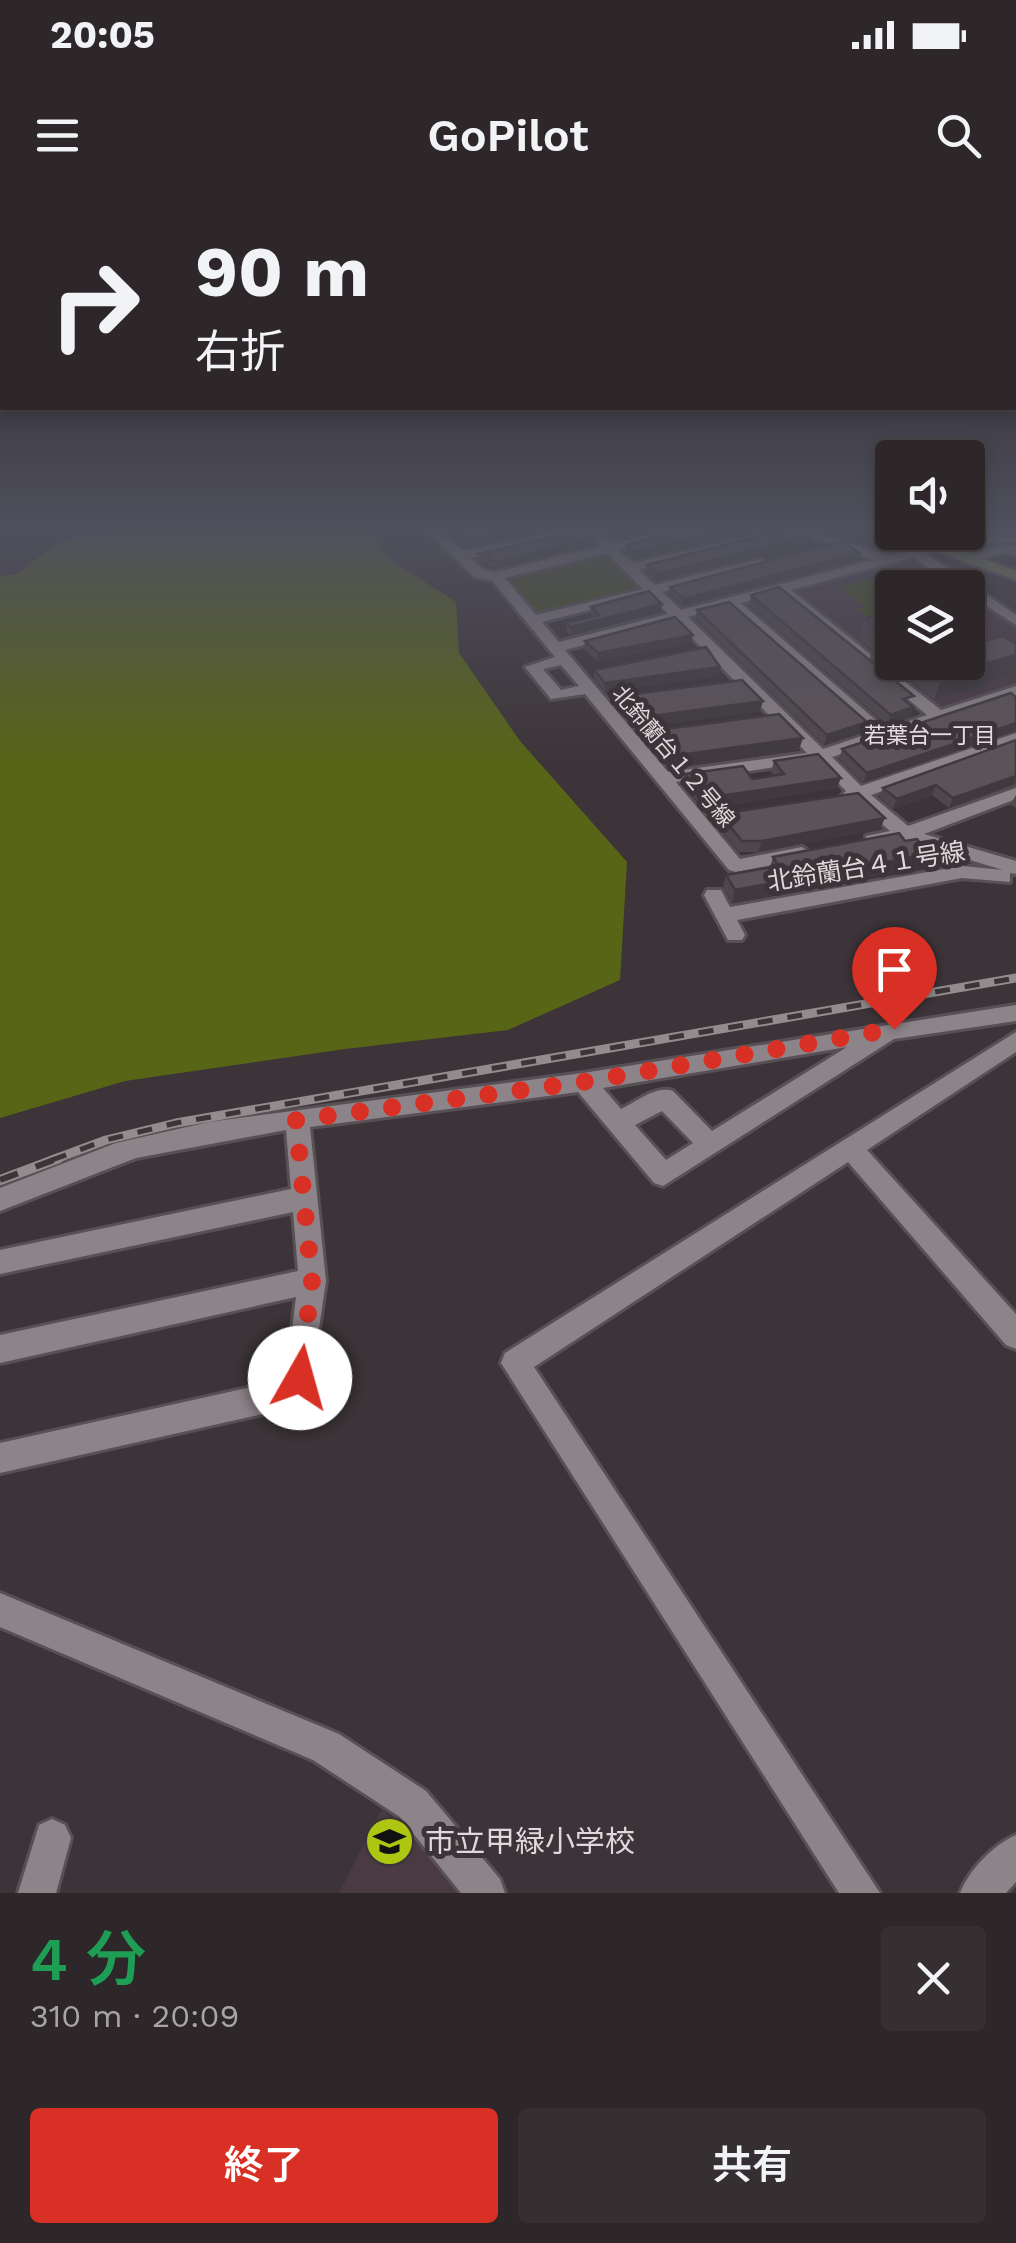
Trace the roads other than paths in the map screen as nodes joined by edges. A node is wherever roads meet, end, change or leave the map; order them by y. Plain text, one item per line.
1 (523, 606) edge
2 (591, 606) edge
3 (668, 606) edge
4 (716, 606) edge
5 (736, 606) edge
6 (802, 606) edge
7 (994, 606) edge
8 (678, 616) junction
9 (536, 620) junction
10 (1016, 621) edge
11 (709, 647) junction
12 (690, 651) edge
13 (559, 654) junction
14 (595, 670) edge
15 (576, 674) junction
16 (1016, 690) edge
17 (601, 696) junction
18 (938, 716) junction
19 (882, 734) junction
20 (649, 735) edge
21 (630, 738) junction
22 (1016, 738) edge
23 (820, 756) junction
24 (665, 778) junction
25 (1016, 793) edge
26 (859, 794) junction
27 (824, 800) edge
28 (986, 804) junction
29 (1016, 812) edge
30 (905, 834) junction
31 (848, 844) edge
32 (830, 848) edge
33 (1016, 868) edge
34 (1016, 879) edge
35 (714, 895) dead end
36 (724, 916) junction
37 (735, 935) dead end
38 (1016, 1014) edge
39 (894, 1029) junction
40 (1016, 1041) edge
41 (583, 1082) junction
42 (296, 1120) junction
43 (618, 1122) junction
44 (710, 1146) junction
45 (850, 1148) junction
46 (304, 1198) junction
47 (0, 1200) edge
48 (0, 1262) edge
49 (312, 1281) junction
50 (1015, 1333) edge
51 (0, 1349) edge
52 (0, 1458) edge
53 (0, 1610) edge
54 (52, 1838) dead end
55 (1014, 1861) edge
56 (37, 1893) edge
57 (486, 1893) edge
58 (860, 1893) edge
59 (979, 1893) edge

1 - 9 street, 北鈴蘭台１２号線
2 - 9 street
3 - 8 street
4 - 8 street
5 - 19 street
6 - 18 street
7 - 10 street
8 - 11 street
8 - 13 street
9 - 13 street, 北鈴蘭台１２号線
11 - 12 street
11 - 23 street
13 - 15 street, 北鈴蘭台１２号線
13 - 17 street
14 - 15 street
15 - 17 street, 北鈴蘭台１２号線
16 - 18 street
17 - 21 street, 北鈴蘭台１２号線
18 - 19 street
19 - 23 street
20 - 21 street
21 - 24 street, 北鈴蘭台１２号線
22 - 26 street
23 - 24 street
23 - 26 street
24 - 32 street, 北鈴蘭台１２号線
25 - 28 street
26 - 27 street
26 - 30 street
28 - 29 street
28 - 30 street
30 - 31 street
30 - 33 street
34 - 36 street, 北鈴蘭台４１号線
35 - 36 street
36 - 37 street
38 - 39 street
39 - 41 street
39 - 44 street
40 - 45 street
41 - 42 street
41 - 43 street
42 - 46 street
42 - 47 street
43 - 44 street
43 - 44 street
45 - 50 street
45 - 58 street
46 - 48 street
46 - 49 street
49 - 51 street
49 - 52 street
53 - 57 street
54 - 56 street
55 - 59 street

